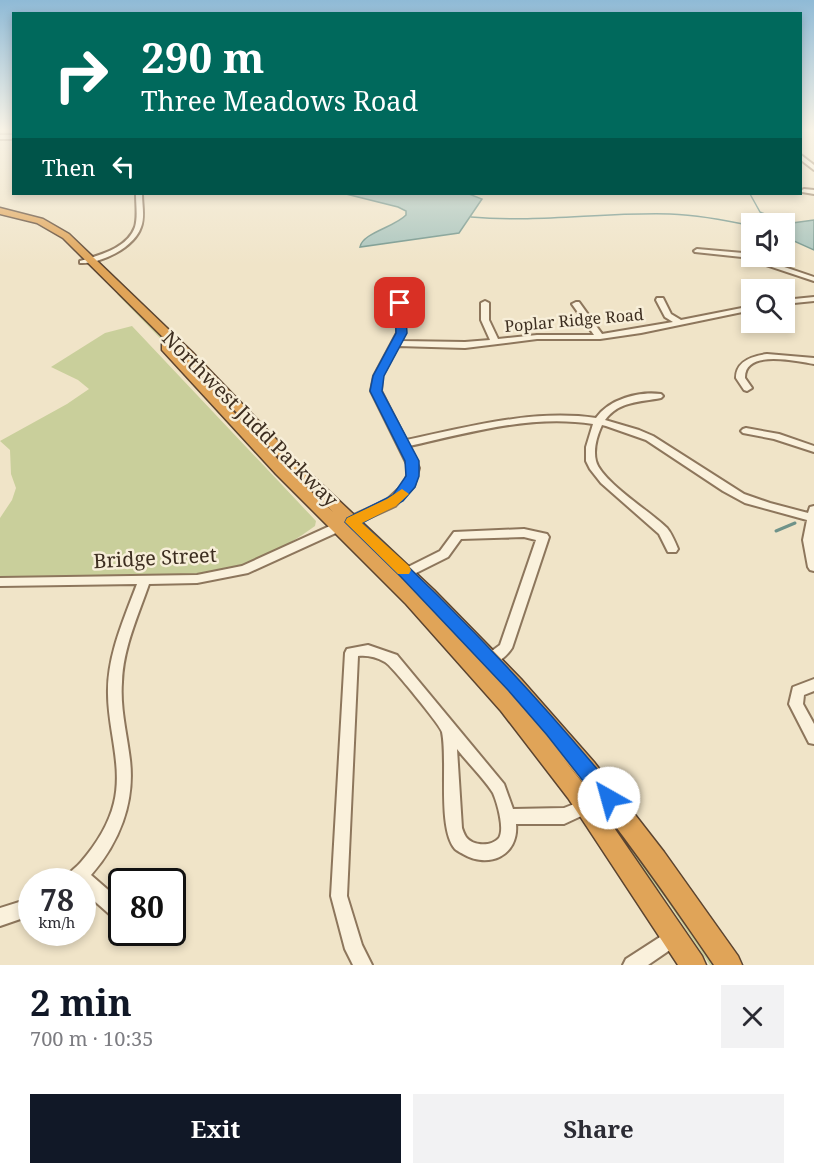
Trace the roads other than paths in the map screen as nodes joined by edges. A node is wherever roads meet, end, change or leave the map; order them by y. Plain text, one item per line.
1 (804, 191) dead end
2 (814, 192) edge
3 (139, 195) edge
4 (0, 213) edge
5 (697, 251) dead end
6 (88, 263) junction
7 (814, 279) edge
8 (814, 299) edge
9 (660, 300) dead end
10 (795, 301) edge
11 (400, 303) dead end
12 (485, 303) dead end
13 (576, 304) dead end
14 (741, 310) edge
15 (679, 323) junction
16 (600, 336) junction
17 (495, 342) junction
18 (397, 343) junction
19 (814, 361) edge
20 (747, 388) dead end
21 (658, 396) dead end
22 (599, 421) junction
23 (746, 431) dead end
24 (404, 444) junction
25 (814, 449) edge
26 (814, 515) edge
27 (345, 524) junction
28 (672, 549) dead end
29 (814, 567) edge
30 (406, 573) junction
31 (144, 581) junction
32 (0, 582) edge
33 (490, 660) junction
34 (814, 685) edge
35 (449, 728) junction
36 (814, 738) edge
37 (587, 806) junction
38 (508, 817) junction
39 (85, 868) edge
40 (18, 911) edge
41 (0, 917) edge
42 (674, 937) junction
43 (640, 963) edge
44 (363, 965) edge
45 (693, 965) edge
46 (729, 965) edge

1 - 2 street
3 - 6 street
4 - 6 highway, Northwest Judd Parkway
5 - 7 street
6 - 27 highway, Northwest Judd Parkway
8 - 10 street
9 - 15 street
11 - 18 street
12 - 17 street
13 - 16 street
14 - 15 street, Poplar Ridge Road
15 - 16 street, Poplar Ridge Road
16 - 17 street, Poplar Ridge Road
17 - 18 street, Poplar Ridge Road
18 - 24 street, Bridge Street
19 - 20 street
21 - 22 street
22 - 24 street
22 - 26 street
22 - 28 street
23 - 25 street
24 - 27 street, Bridge Street
26 - 29 street
27 - 30 highway, Northwest Judd Parkway
27 - 31 street, Bridge Street
27 - 37 highway, Northwest Judd Parkway
30 - 33 highway, Northwest Judd Parkway
30 - 33 street
31 - 32 street, Bridge Street
31 - 39 street
33 - 46 highway, Northwest Judd Parkway
34 - 36 street
35 - 38 street
35 - 38 street
35 - 44 street
37 - 38 street
37 - 42 highway, Northwest Judd Parkway
40 - 41 street
42 - 43 street
42 - 45 highway, Northwest Judd Parkway

